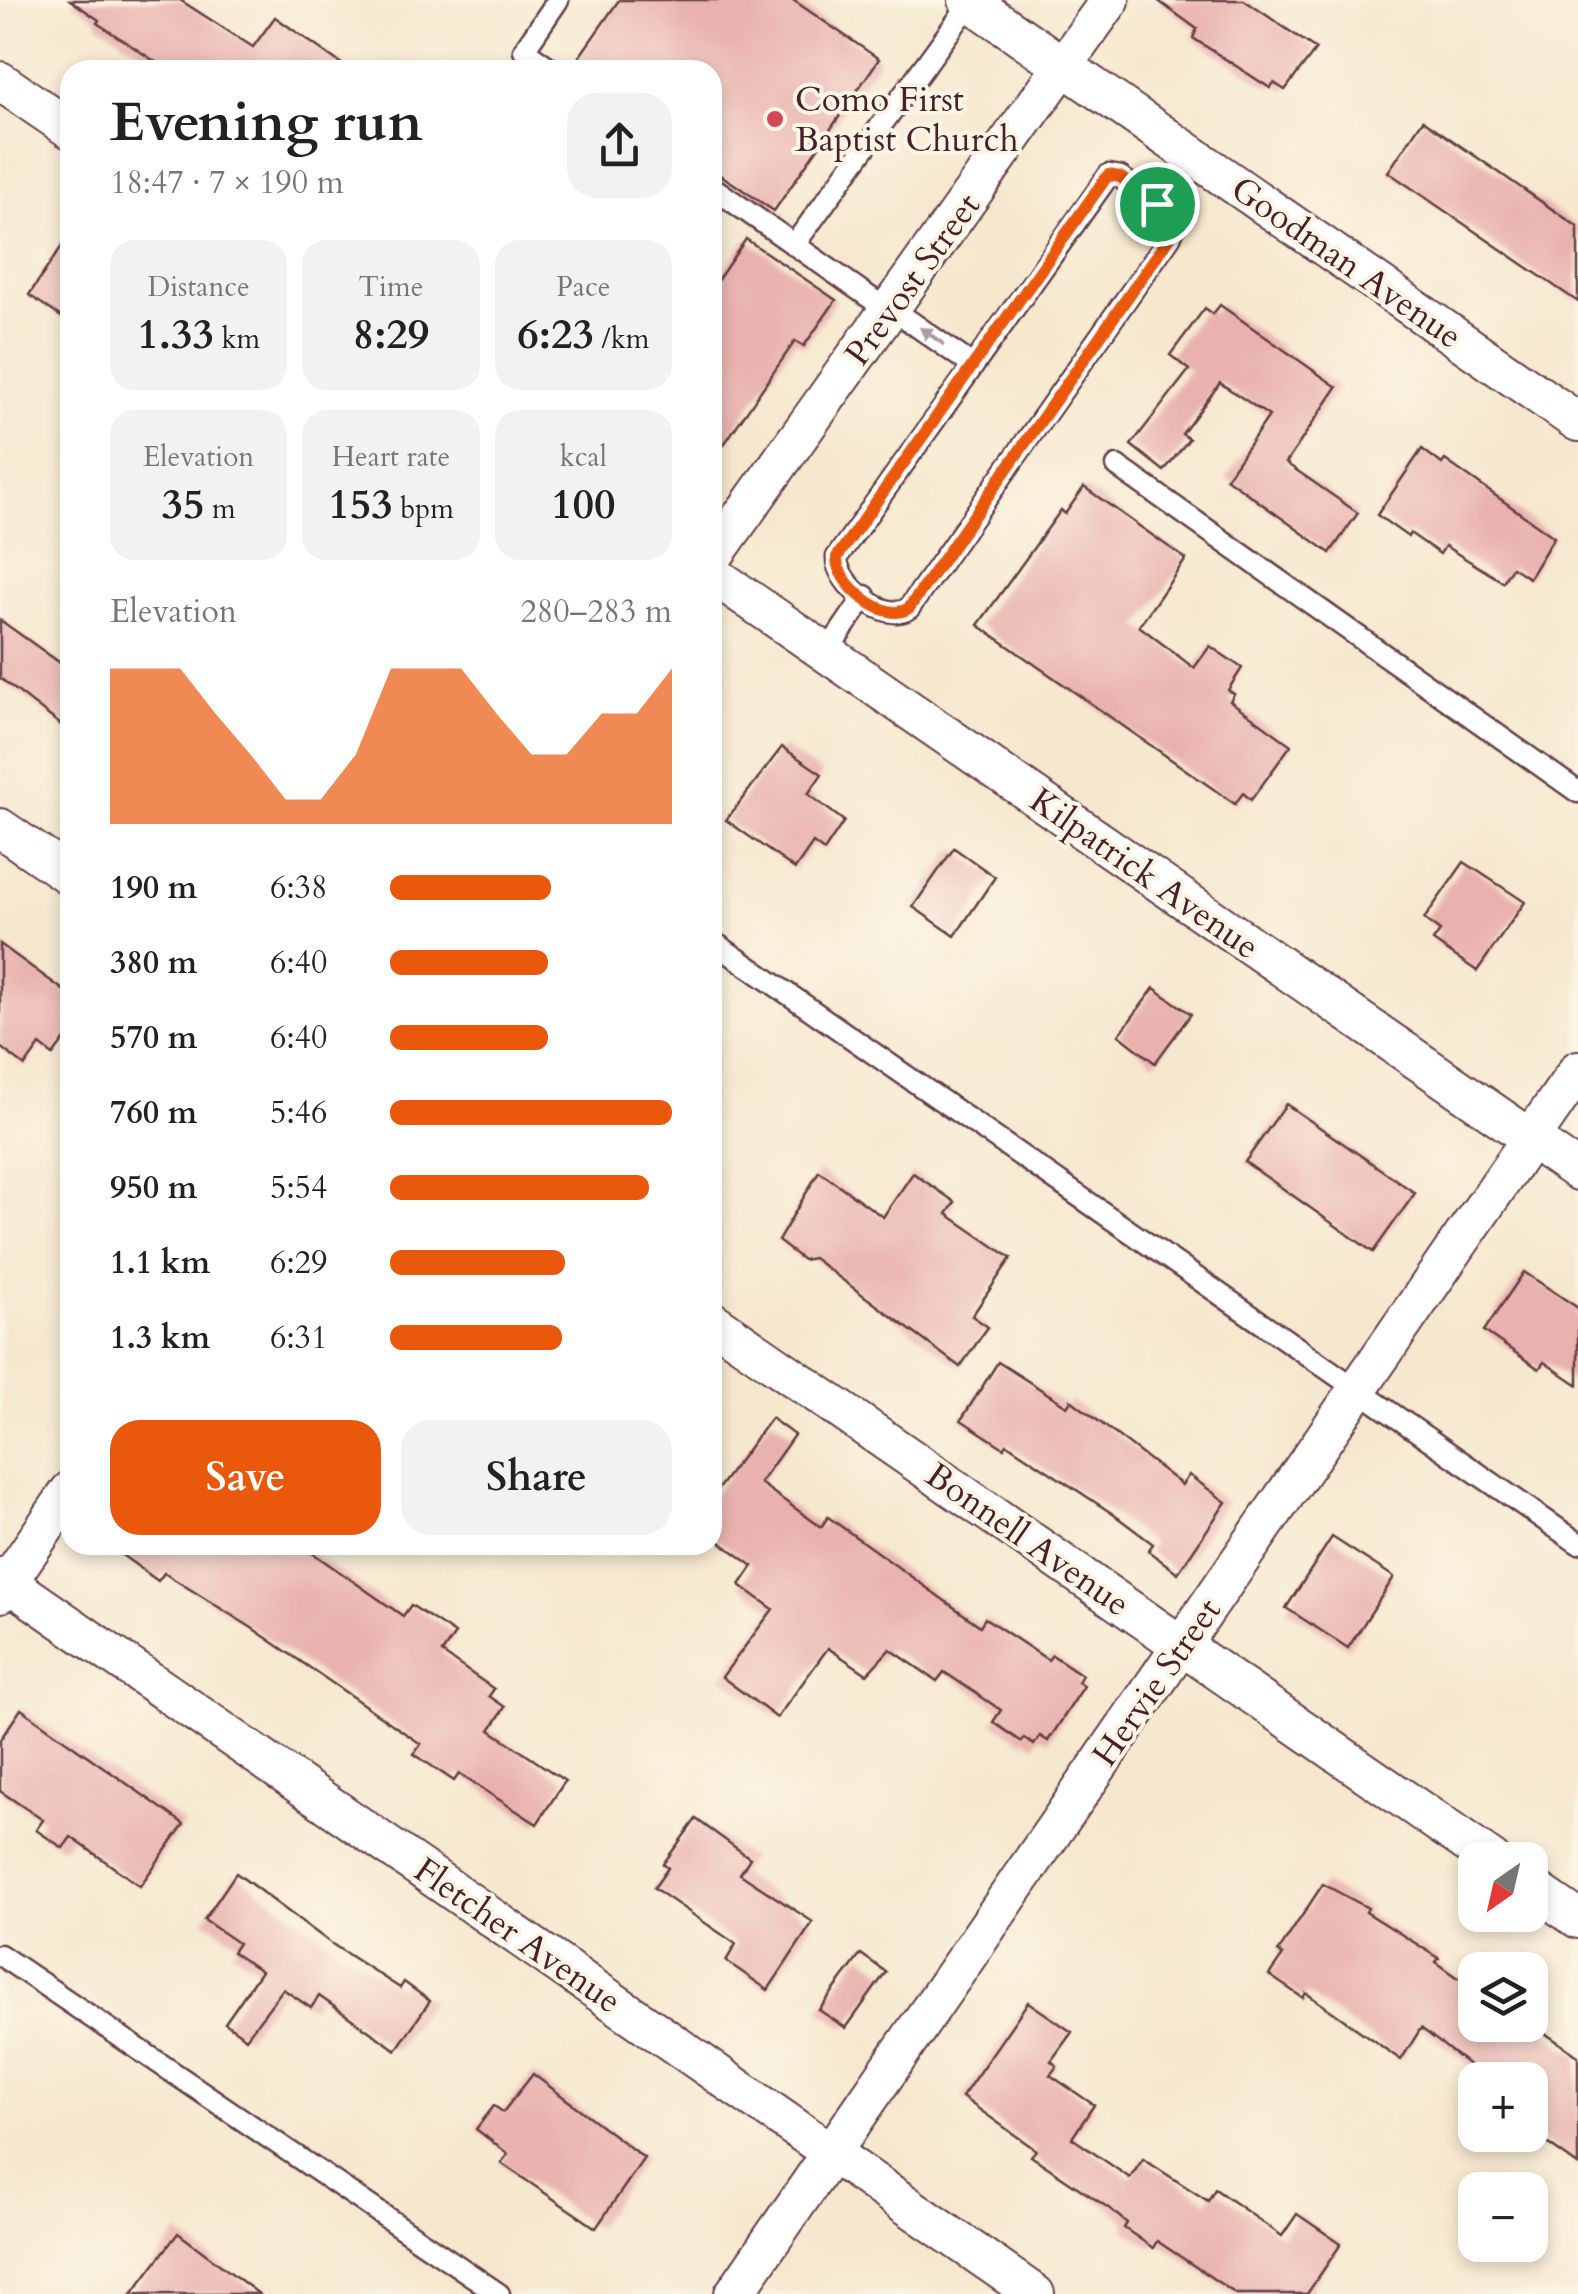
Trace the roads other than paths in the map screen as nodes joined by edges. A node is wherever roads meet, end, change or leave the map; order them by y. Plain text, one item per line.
1 (558, 0) edge
2 (1110, 0) edge
3 (969, 1) edge
4 (538, 60) edge
5 (1064, 66) junction
6 (0, 81) edge
7 (60, 123) edge
8 (1192, 154) junction
9 (722, 194) edge
10 (1157, 204) junction
11 (794, 246) junction
12 (890, 309) junction
13 (972, 364) junction
14 (1578, 422) edge
15 (1116, 466) dead end
16 (722, 544) edge
17 (722, 581) edge
18 (865, 596) junction
19 (826, 652) junction
20 (1578, 792) edge
21 (0, 828) edge
22 (60, 869) edge
23 (722, 948) edge
24 (1578, 1070) edge
25 (1531, 1138) junction
26 (1578, 1171) edge
27 (722, 1328) edge
28 (1358, 1388) junction
29 (60, 1505) edge
30 (1578, 1543) edge
31 (2, 1584) edge
32 (1181, 1645) junction
33 (1466, 1842) edge
34 (1548, 1899) edge
35 (1578, 1920) edge
36 (0, 1955) edge
37 (831, 2153) junction
38 (498, 2294) edge
39 (734, 2294) edge
40 (1036, 2294) edge

1 - 4 lane
2 - 5 street, Prevost Street
3 - 5 street, Goodman Avenue
3 - 11 lane
5 - 8 street, Goodman Avenue
5 - 12 street, Prevost Street
6 - 7 street
8 - 10 lane
8 - 14 street, Goodman Avenue
9 - 11 lane
10 - 13 lane
10 - 18 lane
11 - 12 lane
13 -> 12 lane
12 - 16 street, Prevost Street
13 - 18 lane
15 - 20 lane
17 - 19 street, Kilpatrick Avenue
18 - 19 lane
19 - 25 street, Kilpatrick Avenue
21 - 22 street
23 - 28 lane
24 - 25 street, Hervie Street
25 - 26 street, Kilpatrick Avenue
25 - 28 street, Hervie Street
27 - 32 street, Bonnell Avenue
28 - 30 lane
28 - 32 street, Hervie Street
29 - 31 street
31 - 37 street, Fletcher Avenue
32 - 33 street, Bonnell Avenue
32 - 37 street, Hervie Street
34 - 35 street
36 - 38 lane
37 - 39 street, Hervie Street
37 - 40 street, Fletcher Avenue

